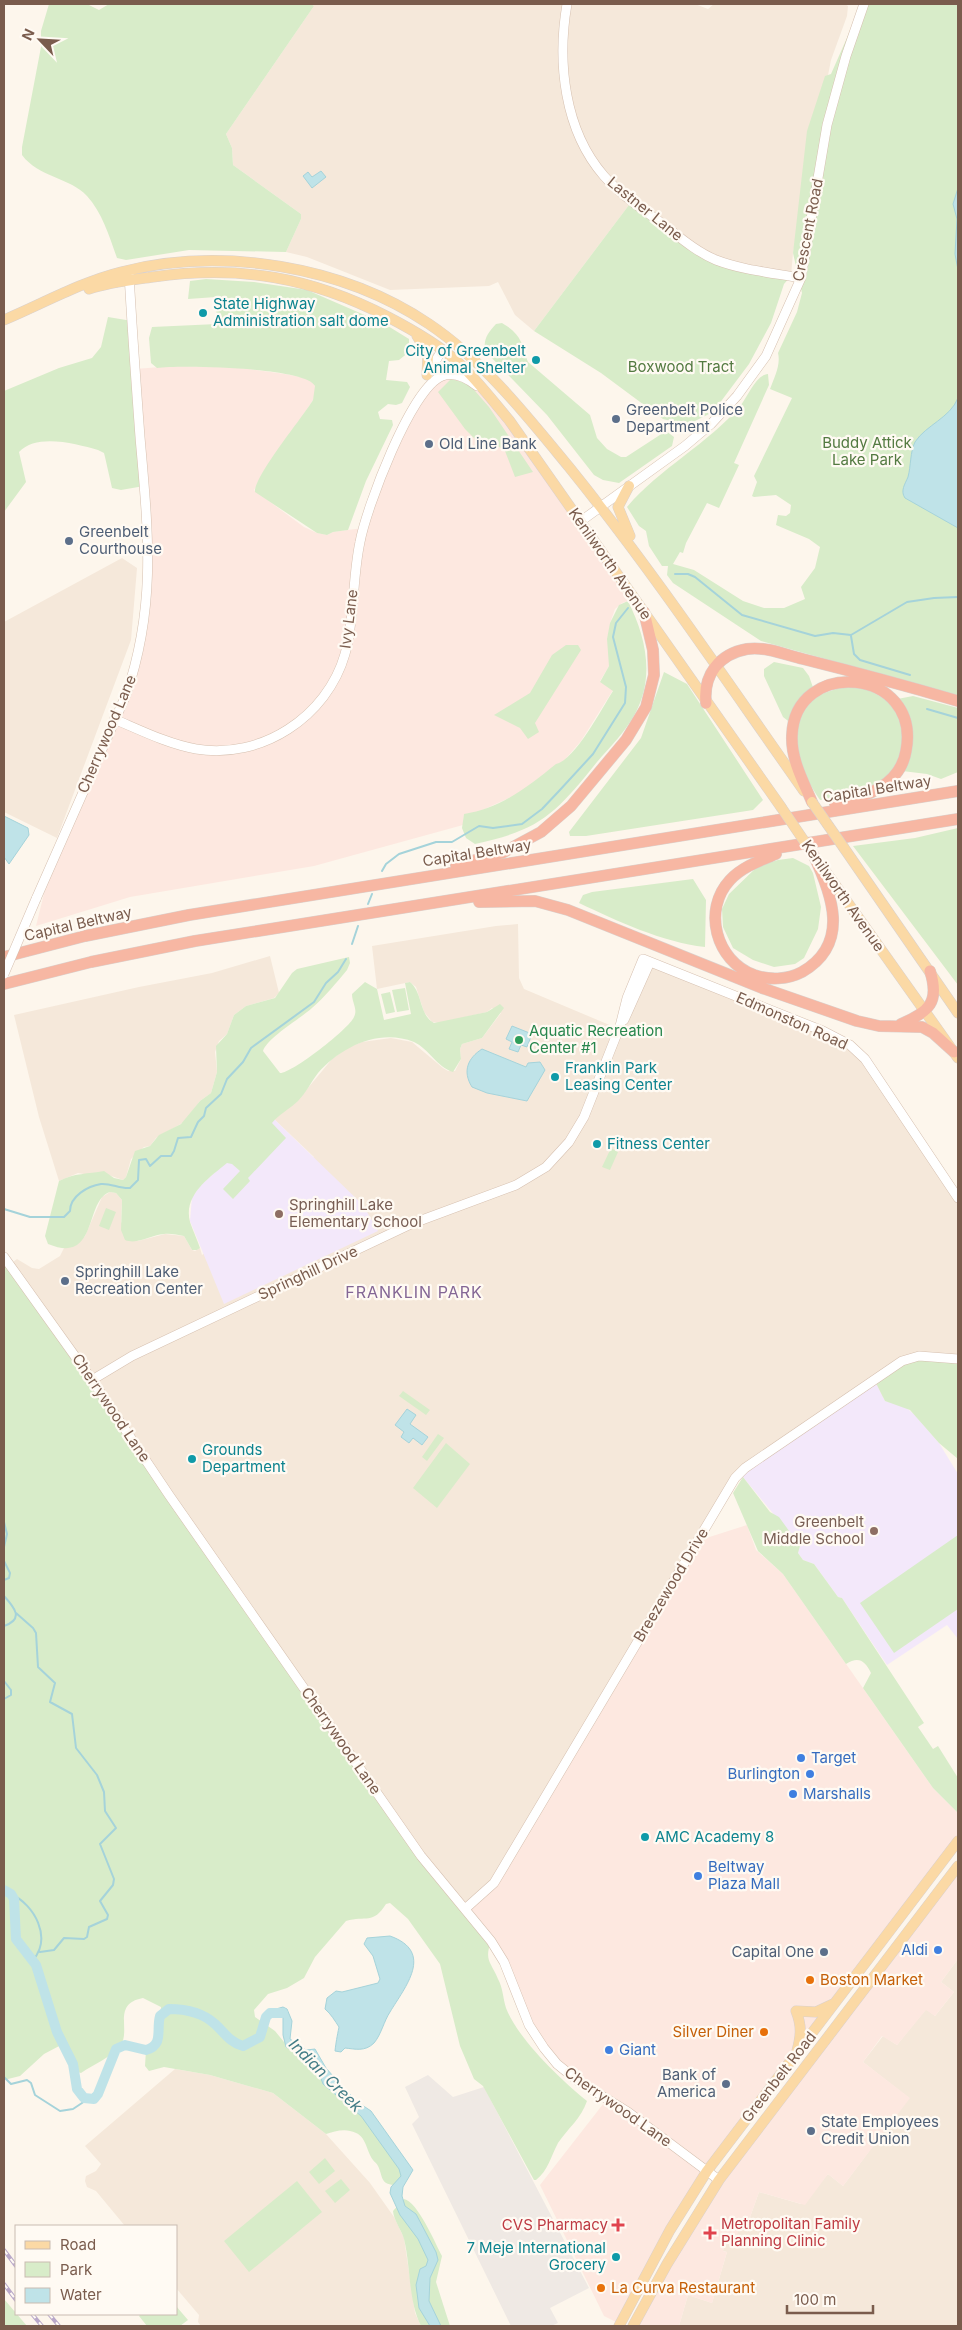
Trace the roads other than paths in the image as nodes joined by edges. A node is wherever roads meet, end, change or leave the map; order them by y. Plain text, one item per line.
1 (567, 4) edge
2 (864, 4) edge
3 (129, 275) junction
4 (801, 278) junction
5 (5, 319) edge
6 (412, 330) junction
7 (442, 350) junction
8 (470, 357) junction
9 (427, 375) junction
10 (483, 390) junction
11 (415, 407) junction
12 (629, 486) junction
13 (601, 506) junction
14 (581, 521) junction
15 (640, 557) junction
16 (644, 612) junction
17 (715, 666) junction
18 (958, 701) edge
19 (706, 703) junction
20 (114, 719) junction
21 (958, 791) edge
22 (812, 802) junction
23 (958, 819) edge
24 (763, 822) junction
25 (795, 846) junction
26 (813, 854) junction
27 (377, 884) junction
28 (410, 906) junction
29 (4, 957) edge
30 (647, 960) joint
31 (930, 971) junction
32 (4, 974) edge
33 (4, 984) edge
34 (924, 1012) junction
35 (958, 1013) edge
36 (895, 1026) junction
37 (956, 1055) edge
38 (958, 1198) edge
39 (4, 1257) edge
40 (958, 1359) edge
41 (92, 1380) junction
42 (958, 1841) edge
43 (958, 1866) edge
44 (465, 1910) junction
45 (837, 2001) junction
46 (796, 2055) junction
47 (707, 2171) junction
48 (720, 2180) junction
49 (619, 2326) edge
50 (634, 2326) edge

1 - 4 street, Lastner Lane
2 - 4 street, Crescent Road
3 - 5 main road
3 - 6 main road, Kenilworth Avenue
3 - 8 main road, Kenilworth Avenue
3 - 20 street, Cherrywood Lane
4 - 12 street, Crescent Road
6 - 7 main road, Kenilworth Avenue
6 - 9 main road
7 - 8 main road
7 - 9 street, Ivy Lane
7 - 10 main road, Kenilworth Avenue
8 - 13 main road, Kenilworth Avenue
9 - 11 street, Ivy Lane
10 - 11 street, Ivy Lane
10 - 14 main road, Kenilworth Avenue
11 - 20 street, Ivy Lane
12 - 13 street, Crescent Road
12 - 15 main road
13 - 14 street, Crescent Road
13 - 15 main road, Kenilworth Avenue
14 - 16 main road, Kenilworth Avenue
15 - 17 main road, Kenilworth Avenue
16 - 19 main road, Kenilworth Avenue
16 - 27 highway
17 - 18 highway
17 - 19 highway
17 - 22 main road, Kenilworth Avenue
19 - 26 main road, Kenilworth Avenue, bridge
20 - 32 street, Cherrywood Lane, bridge
21 - 24 highway, Capital Beltway
22 - 24 highway
22 - 31 main road, Kenilworth Avenue, bridge
23 - 25 highway
24 - 27 highway, Capital Beltway
25 - 26 highway
25 - 28 highway
26 - 34 main road, Kenilworth Avenue
27 - 29 highway, Capital Beltway
28 - 33 highway
28 - 36 highway
30 - 38 street, Edmonston Road
30 - 41 street, Springhill Drive
31 - 34 highway
31 - 35 main road, Kenilworth Avenue
34 - 36 highway
34 - 37 main road, Kenilworth Avenue
36 - 37 highway
39 - 41 street, Cherrywood Lane
40 - 44 street, Breezewood Drive
41 - 44 street, Cherrywood Lane
42 - 45 main road, Greenbelt Road
43 - 48 main road, Greenbelt Road
44 - 47 street, Cherrywood Lane
45 - 46 main road, Greenbelt Road
45 - 46 main road
46 - 47 main road, Greenbelt Road
47 - 48 street, Cherrywood Lane
47 - 49 main road, Greenbelt Road
48 - 50 main road, Greenbelt Road

